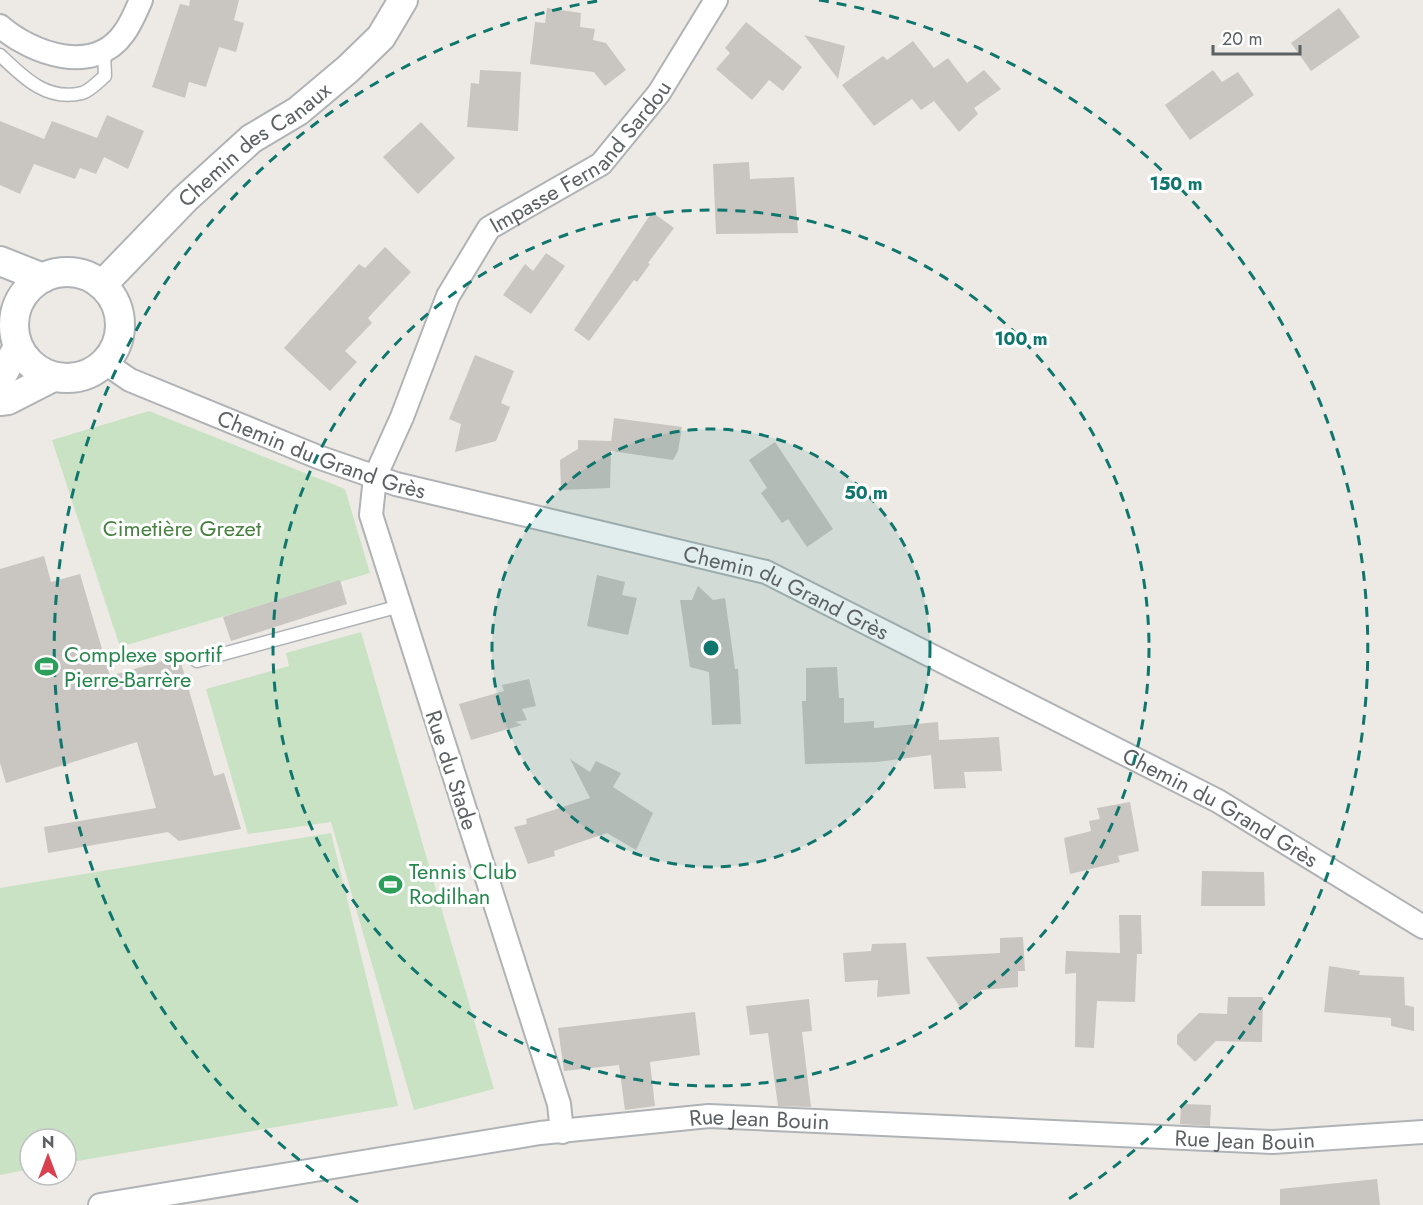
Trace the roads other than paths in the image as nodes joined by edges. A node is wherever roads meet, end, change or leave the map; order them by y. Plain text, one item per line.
1 (141, 0) edge
2 (403, 0) edge
3 (716, 0) edge
4 (0, 26) edge
5 (104, 51) junction
6 (0, 55) edge
7 (0, 261) edge
8 (43, 278) junction
9 (102, 285) junction
10 (7, 309) edge
11 (18, 347) junction
12 (105, 363) junction
13 (53, 377) junction
14 (0, 379) edge
15 (0, 401) edge
16 (375, 477) junction
17 (400, 606) junction
18 (197, 661) dead end
19 (1423, 927) edge
20 (562, 1132) junction
21 (1423, 1132) edge
22 (100, 1205) edge

1 - 5 street
2 - 9 street, Chemin des Canaux
3 - 16 street, Impasse Fernand Sardou
4 - 5 street
5 - 6 lane
7 - 8 street
8 - 9 street
8 - 10 street
9 - 12 street
10 - 11 street
11 - 13 street
11 - 14 street
12 - 13 street
12 - 16 street, Chemin du Grand Grès
13 - 15 street
16 - 17 street, Rue du Stade
16 - 19 street, Chemin du Grand Grès
17 - 18 lane
17 - 20 street, Rue du Stade
20 - 21 street, Rue Jean Bouin
20 - 22 street, Rue Jean Bouin

